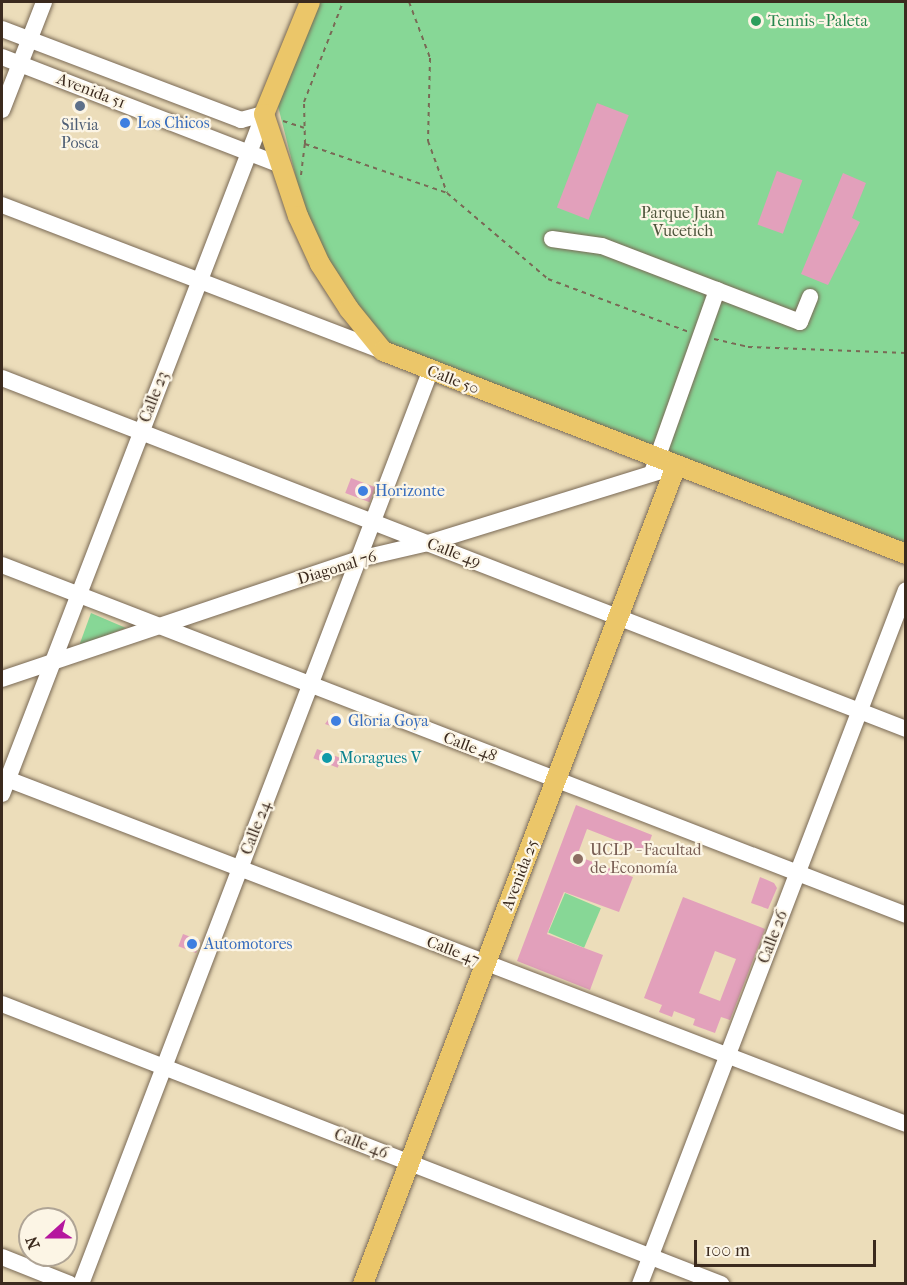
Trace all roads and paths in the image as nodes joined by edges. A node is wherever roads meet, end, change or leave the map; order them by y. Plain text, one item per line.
1 (44, 2) edge
2 (310, 2) edge
3 (343, 2) edge
4 (2, 29) edge
5 (29, 39) junction
6 (2, 57) edge
7 (20, 64) junction
8 (2, 110) edge
9 (264, 114) junction
10 (305, 144) junction
11 (249, 153) junction
12 (281, 165) junction
13 (300, 182) dead end
14 (447, 192) dead end
15 (2, 205) edge
16 (552, 238) dead end
17 (199, 282) junction
18 (717, 290) junction
19 (810, 297) dead end
20 (382, 351) junction
21 (430, 372) junction
22 (2, 378) edge
23 (141, 432) junction
24 (655, 466) junction
25 (681, 468) junction
26 (373, 522) junction
27 (428, 543) junction
28 (906, 554) edge
29 (359, 559) junction
30 (2, 565) edge
31 (906, 590) edge
32 (78, 595) junction
33 (623, 619) junction
34 (163, 627) junction
35 (52, 663) junction
36 (2, 679) edge
37 (311, 685) junction
38 (859, 711) junction
39 (906, 729) edge
40 (560, 782) junction
41 (3, 783) edge
42 (240, 868) junction
43 (797, 873) junction
44 (906, 915) edge
45 (490, 964) junction
46 (2, 1004) edge
47 (727, 1055) junction
48 (164, 1067) junction
49 (906, 1124) edge
50 (413, 1164) junction
51 (650, 1256) junction
52 (2, 1257) edge
53 (70, 1284) edge
54 (81, 1284) edge
55 (363, 1284) edge
56 (371, 1284) edge
57 (640, 1284) edge
58 (721, 1284) edge

1 - 5 street
2 - 9 main road, Calle 23
3 - 10 path
4 - 5 street, Avenida 51
5 - 7 street
5 - 9 street, Avenida 51
6 - 7 street, Avenida 51
7 - 8 street
7 - 11 street, Avenida 51
9 - 11 street, Calle 23
9 - 12 main road
10 - 13 path
10 - 14 path
11 - 12 street, Avenida 51
11 - 17 street, Calle 23
12 - 20 main road
15 - 17 street, Calle 50
16 - 18 street
17 - 20 street, Calle 50
17 - 23 street, Calle 23
18 - 19 street
18 - 24 street
20 - 21 main road, Calle 50
21 - 24 main road, Calle 50
21 - 26 street, Calle 24
22 - 23 street, Calle 49
23 - 26 street, Calle 49
23 - 32 street, Calle 23
24 - 25 main road, Calle 50
24 - 27 street, Diagonal 76
25 - 28 main road, Calle 50
25 - 33 main road, Avenida 25
26 - 27 street, Calle 49
26 - 29 street, Calle 24
27 - 29 street, Diagonal 76
27 - 33 street, Calle 49
29 - 34 street, Diagonal 76
29 - 37 street, Calle 24
30 - 32 street, Calle 48
31 - 38 street, Calle 26
32 - 34 street, Calle 48
32 - 35 street, Calle 23
33 - 38 street, Calle 49
33 - 40 main road, Avenida 25
34 - 35 street, Diagonal 76
34 - 37 street, Calle 48
35 - 36 street, Diagonal 76
35 - 41 street, Calle 23
37 - 40 street, Calle 48
37 - 42 street, Calle 24
38 - 39 street, Calle 49
38 - 43 street, Calle 26
40 - 43 street, Calle 48
40 - 45 main road, Avenida 25
41 - 42 street, Calle 47
42 - 45 street, Calle 47
42 - 48 street, Calle 24
43 - 44 street, Calle 48
43 - 47 street, Calle 26
45 - 47 street, Calle 47
45 - 50 main road, Avenida 25
46 - 48 street, Calle 46
47 - 49 street, Calle 47
47 - 51 street, Calle 26
48 - 50 street, Calle 46
48 - 54 street, Calle 24
50 - 51 street, Calle 46
50 - 55 main road, Avenida 25
50 - 56 main road, Avenida 25
51 - 57 street, Calle 26
51 - 58 street, Calle 46
52 - 53 street

